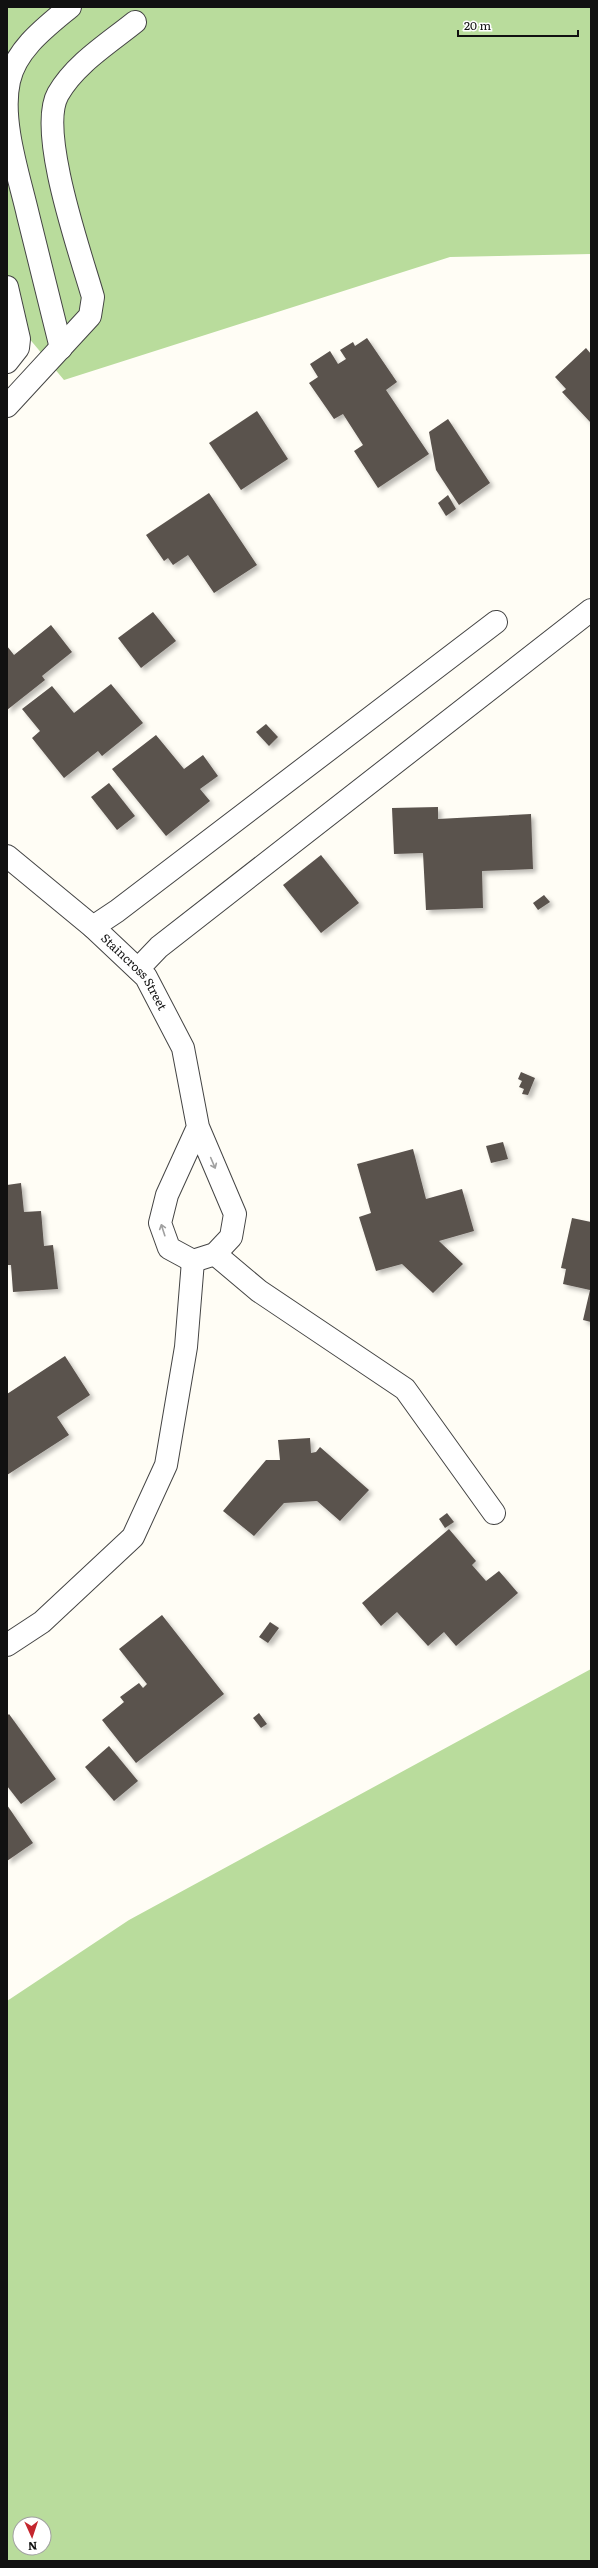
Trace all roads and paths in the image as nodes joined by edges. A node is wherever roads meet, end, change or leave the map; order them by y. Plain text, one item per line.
1 (70, 7) edge
2 (135, 22) dead end
3 (7, 288) edge
4 (61, 348) junction
5 (7, 362) edge
6 (7, 406) edge
7 (591, 610) edge
8 (496, 622) dead end
9 (7, 856) edge
10 (93, 927) junction
11 (138, 969) junction
12 (198, 1127) junction
13 (215, 1254) junction
14 (193, 1261) junction
15 (494, 1513) dead end
16 (7, 1645) edge

1 - 4 street
2 - 4 street
3 - 5 street
4 - 6 street
7 - 11 street
8 - 10 street
9 - 10 street, Staincross Street
10 - 11 street, Staincross Street
11 - 12 street, Staincross Street
12 -> 13 street, Staincross Street
14 -> 12 street
13 - 14 street, Staincross Street
13 - 15 street
14 - 16 street

